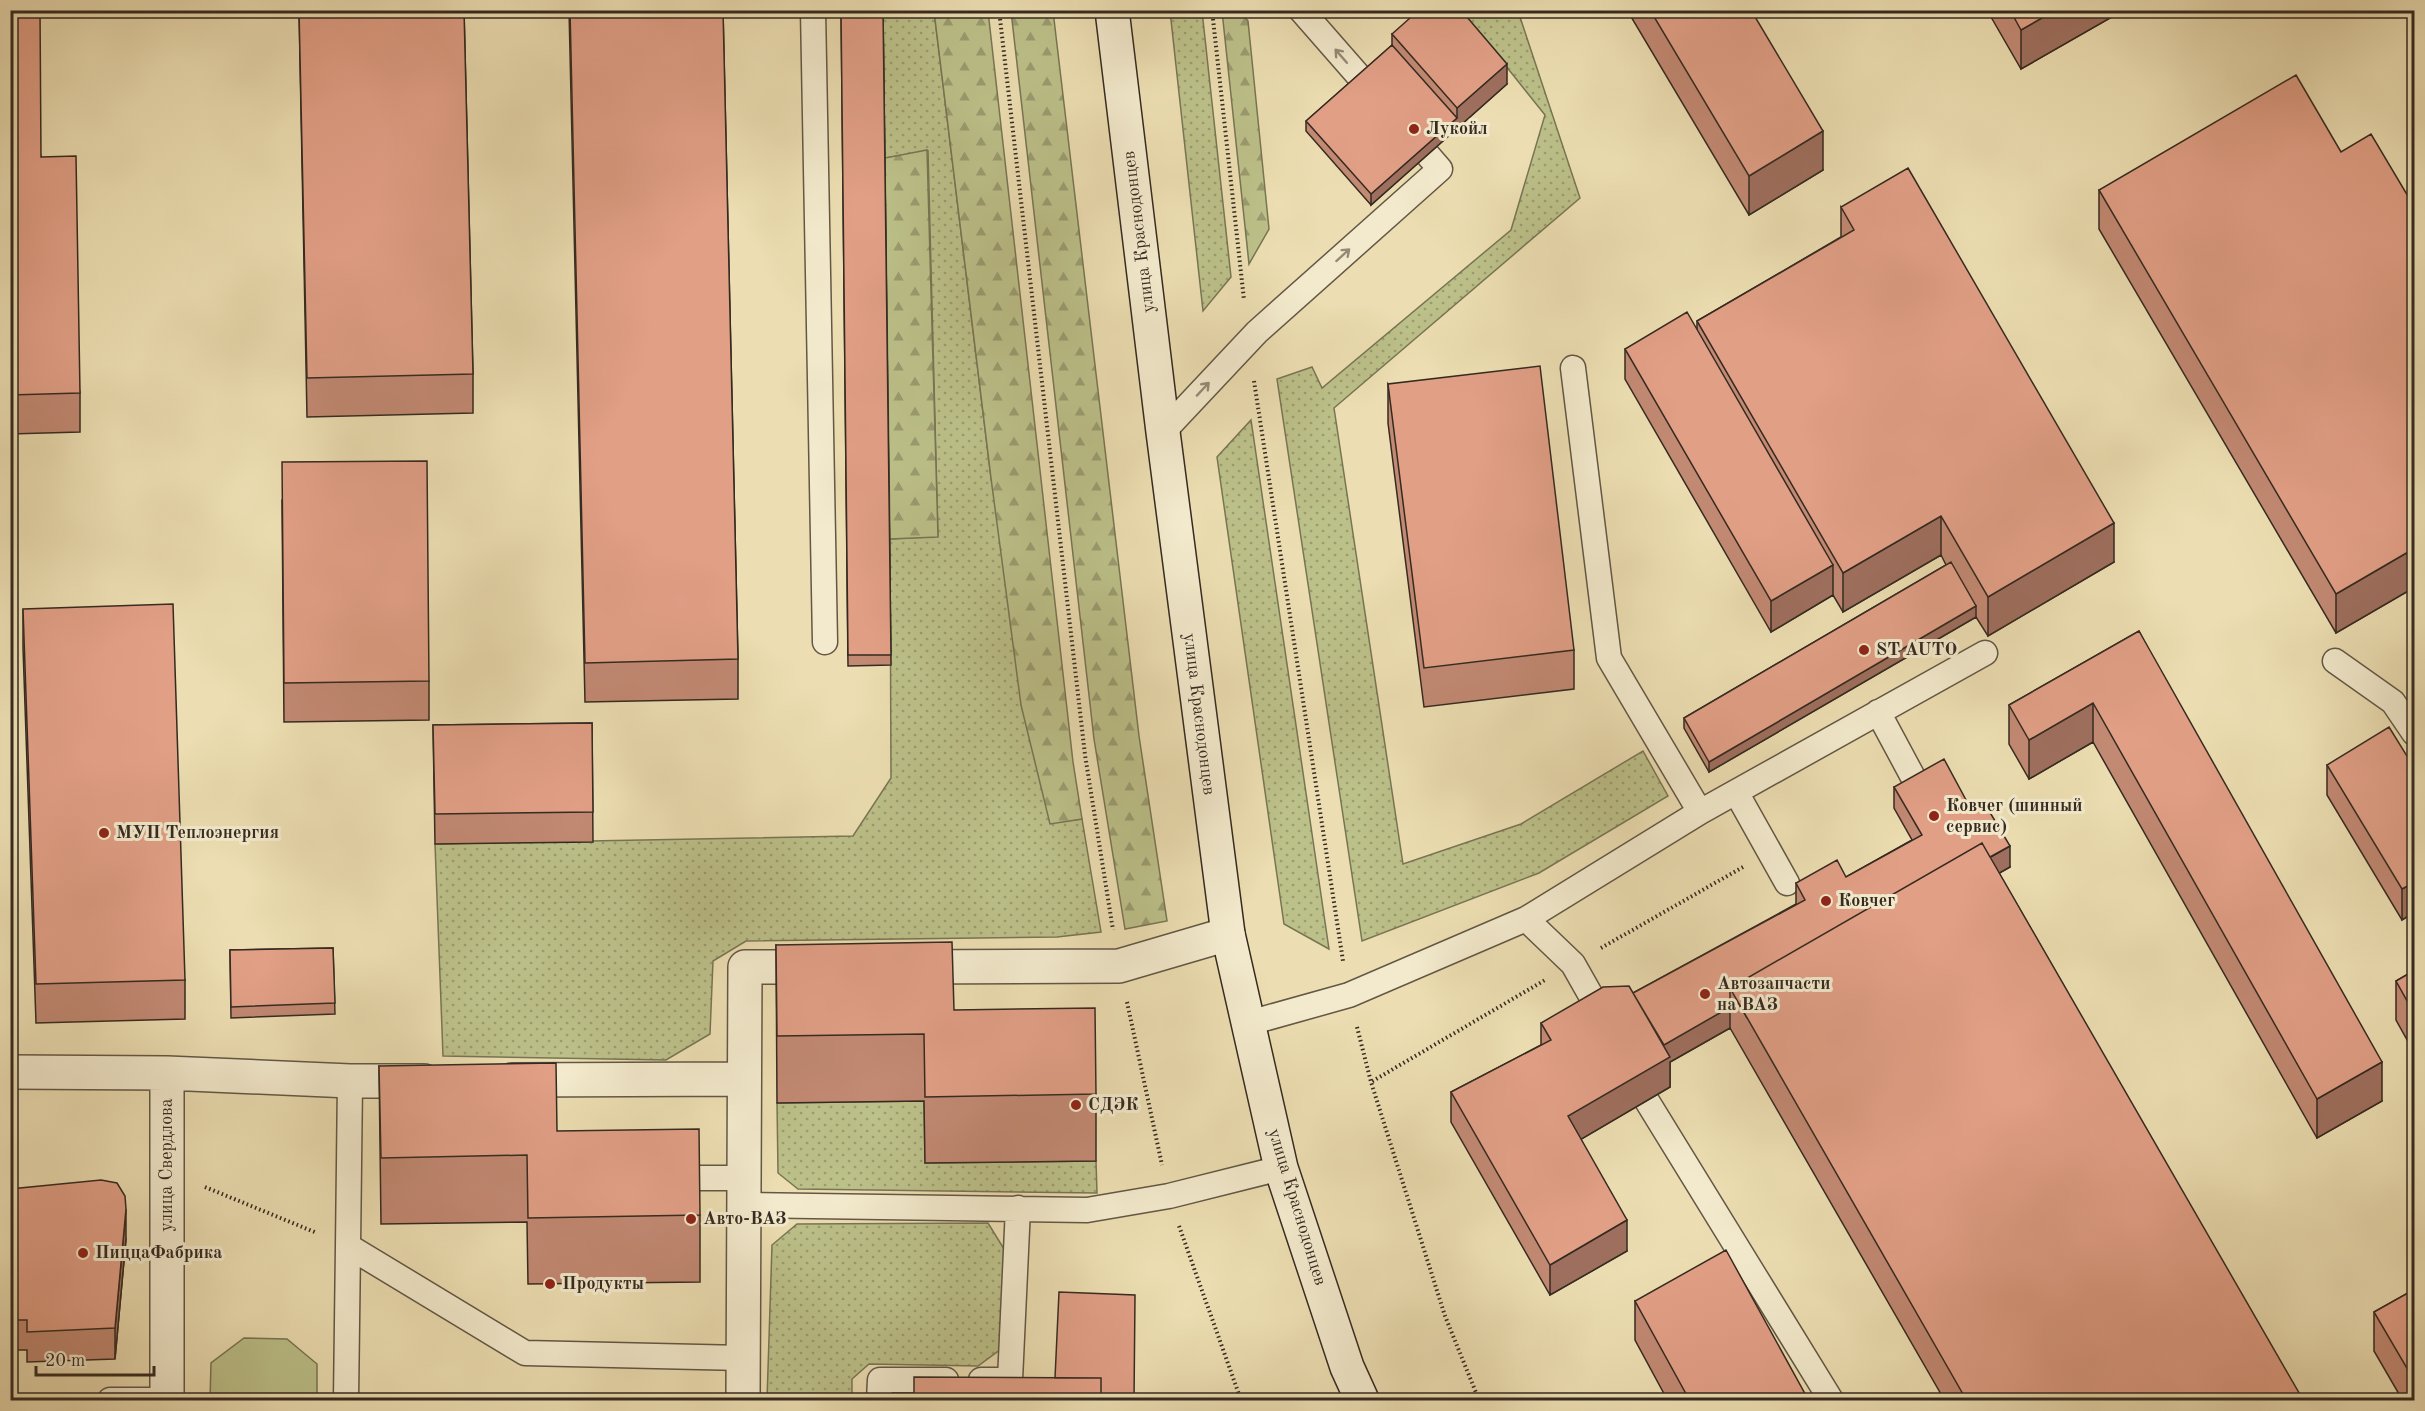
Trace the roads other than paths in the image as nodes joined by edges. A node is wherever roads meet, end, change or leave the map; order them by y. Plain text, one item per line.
1 (813, 10) edge
2 (1112, 10) edge
3 (1301, 10) edge
4 (1573, 368) dead end
5 (1163, 432) junction
6 (825, 642) dead end
7 (1985, 653) dead end
8 (2335, 661) dead end
9 (1878, 712) junction
10 (2415, 733) edge
11 (1736, 792) junction
12 (1921, 792) edge
13 (1700, 812) junction
14 (1787, 883) dead end
15 (1526, 919) junction
16 (1228, 934) junction
17 (1603, 1017) edge
18 (1249, 1023) junction
19 (10, 1072) edge
20 (166, 1073) junction
21 (744, 1079) junction
22 (350, 1081) junction
23 (1647, 1101) dead end
24 (1281, 1168) junction
25 (648, 1178) edge
26 (743, 1191) junction
27 (1018, 1208) junction
28 (348, 1246) junction
29 (743, 1358) junction
30 (167, 1400) edge
31 (110, 1401) edge
32 (346, 1401) edge
33 (743, 1401) edge
34 (879, 1401) edge
35 (1362, 1401) edge
36 (1831, 1401) edge

1 - 6 lane
2 - 5 street, улица Краснодонцев
5 -> 3 lane
4 - 13 lane
5 - 16 street, улица Краснодонцев
7 - 9 lane
8 - 10 lane
9 - 11 lane
9 - 12 lane
11 - 13 lane
11 - 14 lane
13 - 15 lane
15 - 17 lane
15 - 18 lane
16 - 18 street, улица Краснодонцев
16 - 21 street
18 - 24 street, улица Краснодонцев
19 - 20 street
20 - 22 street
20 - 30 street, улица Свердлова
21 - 22 street
21 - 26 street
22 - 28 lane
23 - 36 lane
24 - 27 lane
24 - 35 street, улица Краснодонцев
25 - 26 lane
26 - 27 lane
26 - 29 street
27 - 34 lane
28 - 29 lane
28 - 32 lane
29 - 33 street
30 - 31 lane

